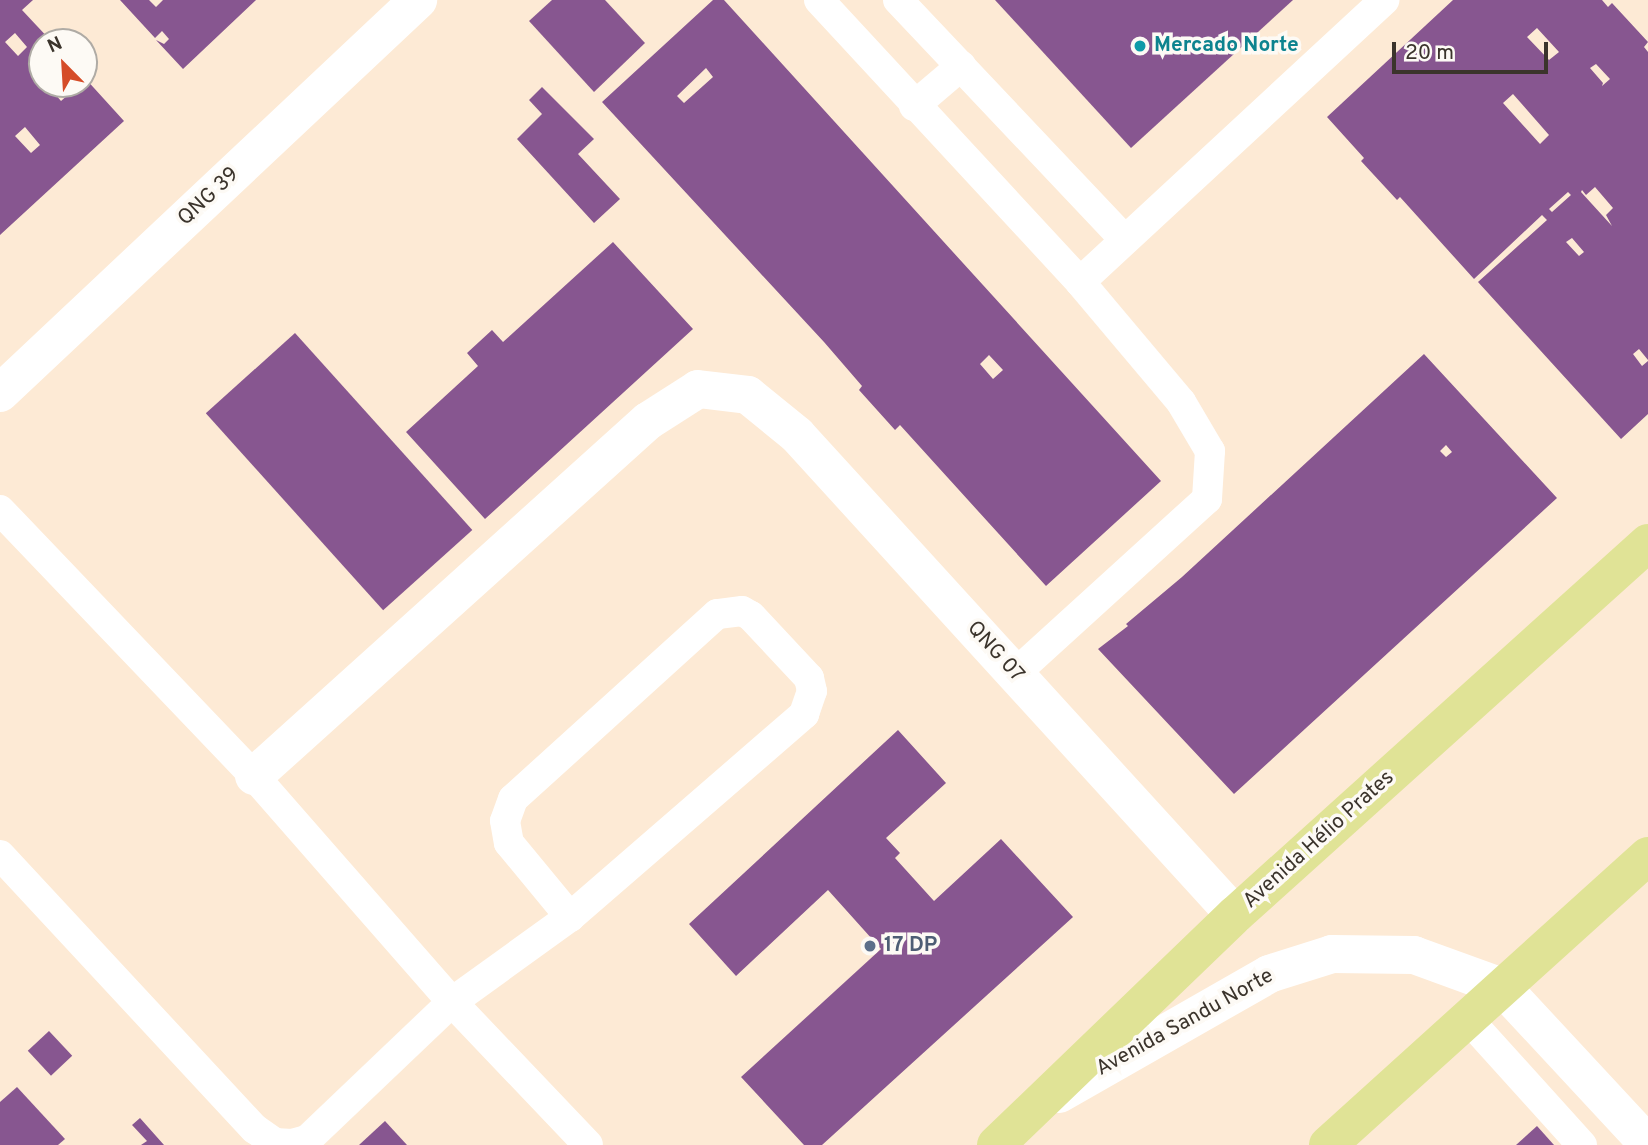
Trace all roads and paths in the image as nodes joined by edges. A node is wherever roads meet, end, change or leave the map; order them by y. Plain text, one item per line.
1 (418, 0) edge
2 (819, 0) edge
3 (898, 0) edge
4 (1384, 0) edge
5 (961, 66) junction
6 (914, 106) junction
7 (1125, 240) junction
8 (1080, 282) junction
9 (0, 393) edge
10 (0, 510) edge
11 (1648, 543) edge
12 (1014, 674) junction
13 (254, 776) junction
14 (0, 855) edge
15 (1648, 856) edge
16 (1235, 915) junction
17 (570, 917) junction
18 (1502, 987) junction
19 (452, 1002) junction
20 (1468, 1019) junction
21 (1032, 1109) junction
22 (1648, 1144) edge
23 (588, 1145) edge
24 (996, 1145) edge
25 (1328, 1145) edge
26 (1582, 1145) edge

1 - 9 street, QNG 39
2 - 6 lane
3 - 5 lane
4 - 7 lane
5 - 6 lane
5 - 7 lane
6 - 8 lane
7 - 8 lane
8 - 12 lane
10 - 13 lane
11 - 16 main road, Avenida Hélio Prates
12 - 13 street, QNG 07
12 - 16 street, QNG 07
13 - 19 lane
14 - 19 lane
15 - 18 main road
16 - 21 main road, Avenida Hélio Prates
17 - 17 lane
17 - 19 lane
18 - 20 main road
18 - 21 street, Avenida Sandu Norte
18 - 22 street, Avenida Sandu Norte
19 - 23 lane
20 - 25 main road
20 - 26 lane
21 - 24 main road, Avenida Hélio Prates

